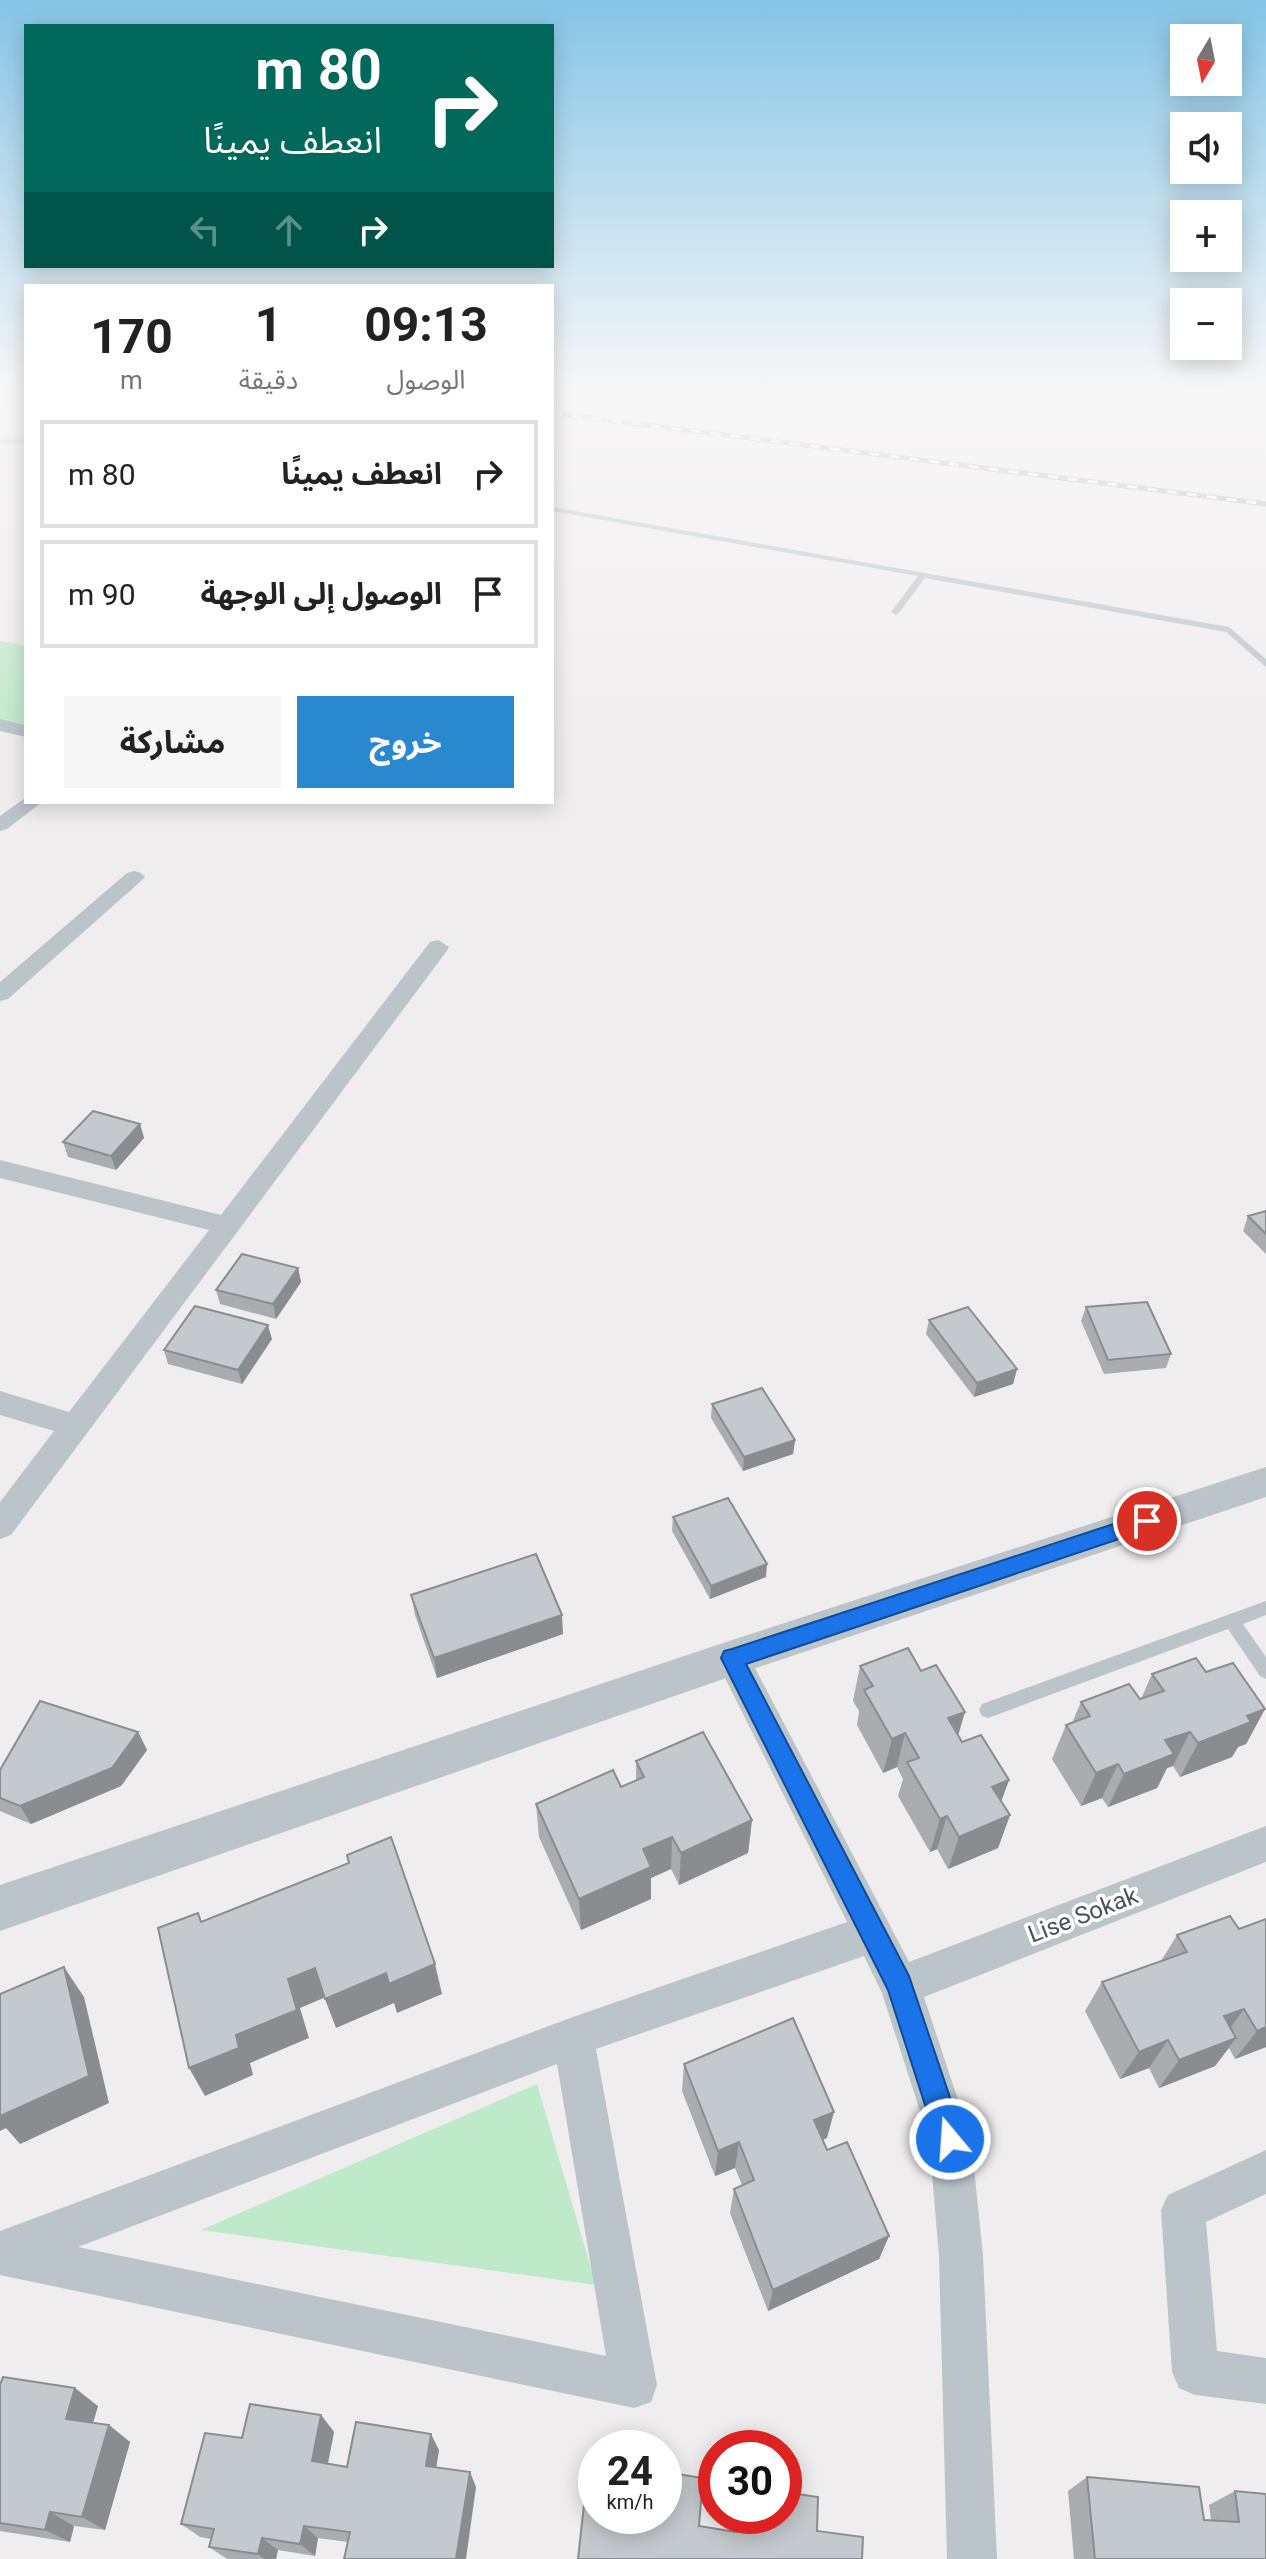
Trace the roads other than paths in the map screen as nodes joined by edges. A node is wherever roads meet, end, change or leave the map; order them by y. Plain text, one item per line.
1 (566, 511) edge
2 (923, 575) junction
3 (895, 612) dead end
4 (1266, 664) edge
5 (0, 725) edge
6 (24, 731) edge
7 (29, 804) edge
8 (0, 825) edge
9 (134, 877) dead end
10 (438, 947) dead end
11 (0, 994) edge
12 (0, 1169) edge
13 (225, 1225) junction
14 (0, 1403) edge
15 (76, 1426) junction
16 (1266, 1482) edge
17 (0, 1526) edge
18 (1266, 1608) edge
19 (1231, 1620) junction
20 (732, 1658) junction
21 (1266, 1671) edge
22 (988, 1710) dead end
23 (1266, 1844) edge
24 (0, 1908) edge
25 (873, 1933) junction
26 (900, 1986) junction
27 (573, 2037) junction
28 (1266, 2172) edge
29 (2, 2253) edge
30 (1266, 2381) edge
31 (972, 2559) edge

1 - 2 lane
2 - 3 lane
2 - 4 lane
5 - 6 street
7 - 8 street
9 - 11 street
10 - 13 street
12 - 13 street
13 - 15 street
14 - 15 street
15 - 17 street
16 - 20 street
18 - 19 lane
19 - 21 lane
19 - 22 lane
20 - 24 street
20 - 25 street
23 - 26 street, Lise Sokak
25 - 26 street
25 - 27 street
26 - 31 street
27 - 29 street
27 - 29 street
28 - 30 street

